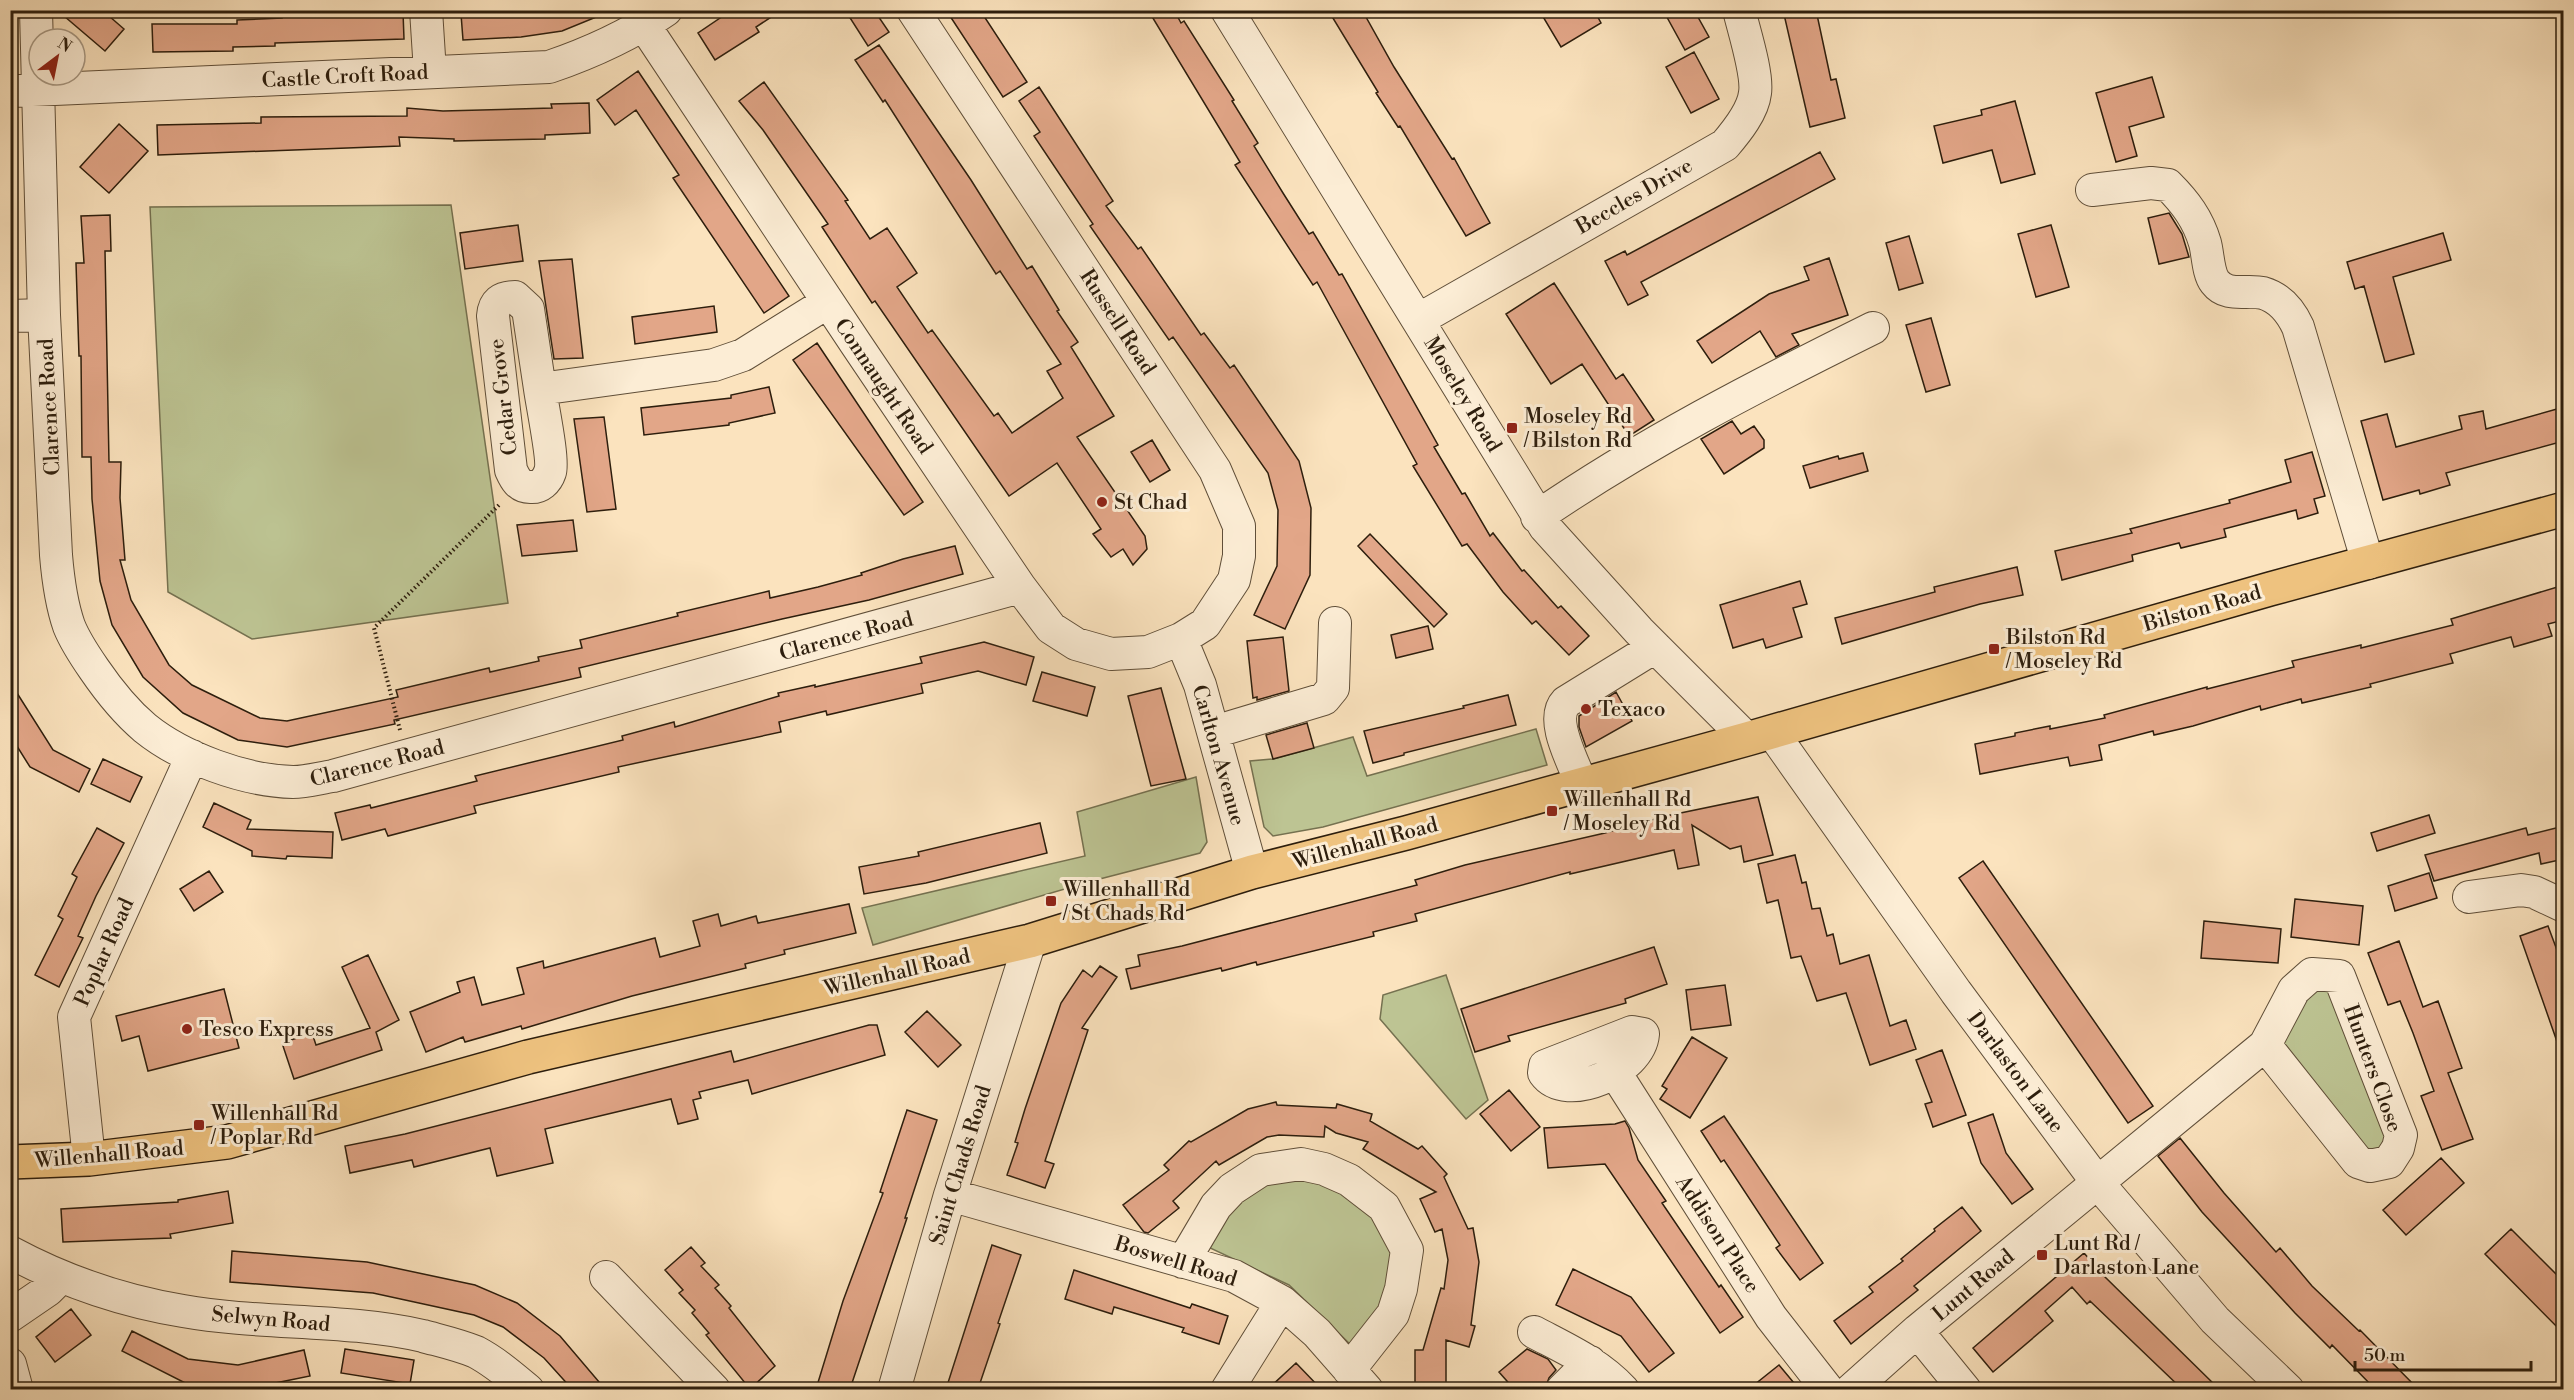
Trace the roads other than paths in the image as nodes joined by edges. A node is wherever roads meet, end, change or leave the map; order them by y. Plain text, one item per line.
1 (36, 10) edge
2 (426, 10) edge
3 (913, 10) edge
4 (1227, 10) edge
5 (1739, 10) edge
6 (655, 18) edge
7 (430, 72) junction
8 (25, 90) edge
9 (2092, 190) dead end
10 (828, 302) junction
11 (44, 315) junction
12 (10, 316) edge
13 (1418, 320) junction
14 (1873, 328) dead end
15 (540, 389) junction
16 (2564, 509) edge
17 (1537, 517) junction
18 (2368, 563) junction
19 (1020, 587) junction
20 (1335, 623) dead end
21 (1181, 639) junction
22 (1655, 647) junction
23 (1214, 732) junction
24 (1760, 735) junction
25 (192, 756) junction
26 (1582, 784) junction
27 (1252, 872) junction
28 (2469, 897) dead end
29 (2564, 906) edge
30 (1030, 941) junction
31 (2265, 1045) junction
32 (1616, 1074) dead end
33 (89, 1159) junction
34 (10, 1162) edge
35 (2097, 1182) junction
36 (950, 1195) junction
37 (10, 1252) edge
38 (1183, 1262) junction
39 (61, 1277) junction
40 (606, 1277) dead end
41 (1282, 1302) junction
42 (10, 1316) edge
43 (1917, 1331) junction
44 (1534, 1332) dead end
45 (1590, 1362) junction
46 (10, 1364) edge
47 (1358, 1379) edge
48 (17, 1389) edge
49 (528, 1389) edge
50 (714, 1389) edge
51 (894, 1389) edge
52 (1227, 1389) edge
53 (1562, 1389) edge
54 (1623, 1389) edge
55 (1828, 1389) edge
56 (1851, 1389) edge
57 (1965, 1389) edge
58 (2288, 1389) edge

1 - 8 street, Clarence Road
2 - 7 street
3 - 21 street, Russell Road
4 - 13 street, Moseley Road
5 - 13 street, Beccles Drive
6 - 7 street, Castle Croft Road
6 - 10 street, Connaught Road
7 - 8 street, Castle Croft Road
8 - 11 street, Clarence Road
9 - 18 street
10 - 15 street, Cedar Grove
10 - 19 street, Connaught Road
11 - 12 street
11 - 25 street, Clarence Road
13 - 17 street, Moseley Road
14 - 17 street
15 - 15 street, Cedar Grove
16 - 18 main road, Bilston Road
17 - 22 street, Moseley Road
18 - 24 main road, Bilston Road
19 - 21 street, Connaught Road
19 - 25 street, Clarence Road
20 - 23 street
21 - 23 street, Carlton Avenue
22 - 24 street, Moseley Road
22 - 26 street
23 - 27 street, Carlton Avenue
24 - 26 main road, Willenhall Road
24 - 35 street, Darlaston Lane
25 - 33 street, Poplar Road
26 - 27 main road, Willenhall Road
27 - 30 main road, Willenhall Road
28 - 29 street
30 - 33 main road, Willenhall Road
30 - 36 street, Saint Chads Road
31 - 31 street, Hunters Close
31 - 35 street, Hunters Close
32 - 55 street, Addison Place
33 - 34 main road, Willenhall Road
35 - 43 street, Lunt Road
35 - 58 street, Darlaston Lane
36 - 38 street, Boswell Road
36 - 51 street, Saint Chads Road
37 - 39 street, Selwyn Road
38 - 41 street, Boswell Road
38 - 47 street
39 - 42 street
39 - 49 street, Selwyn Road
40 - 50 street
41 - 47 street, Boswell Road
41 - 52 street
43 - 56 street, Lunt Road
43 - 57 street
44 - 45 street
45 - 53 street
45 - 54 street
46 - 48 street

